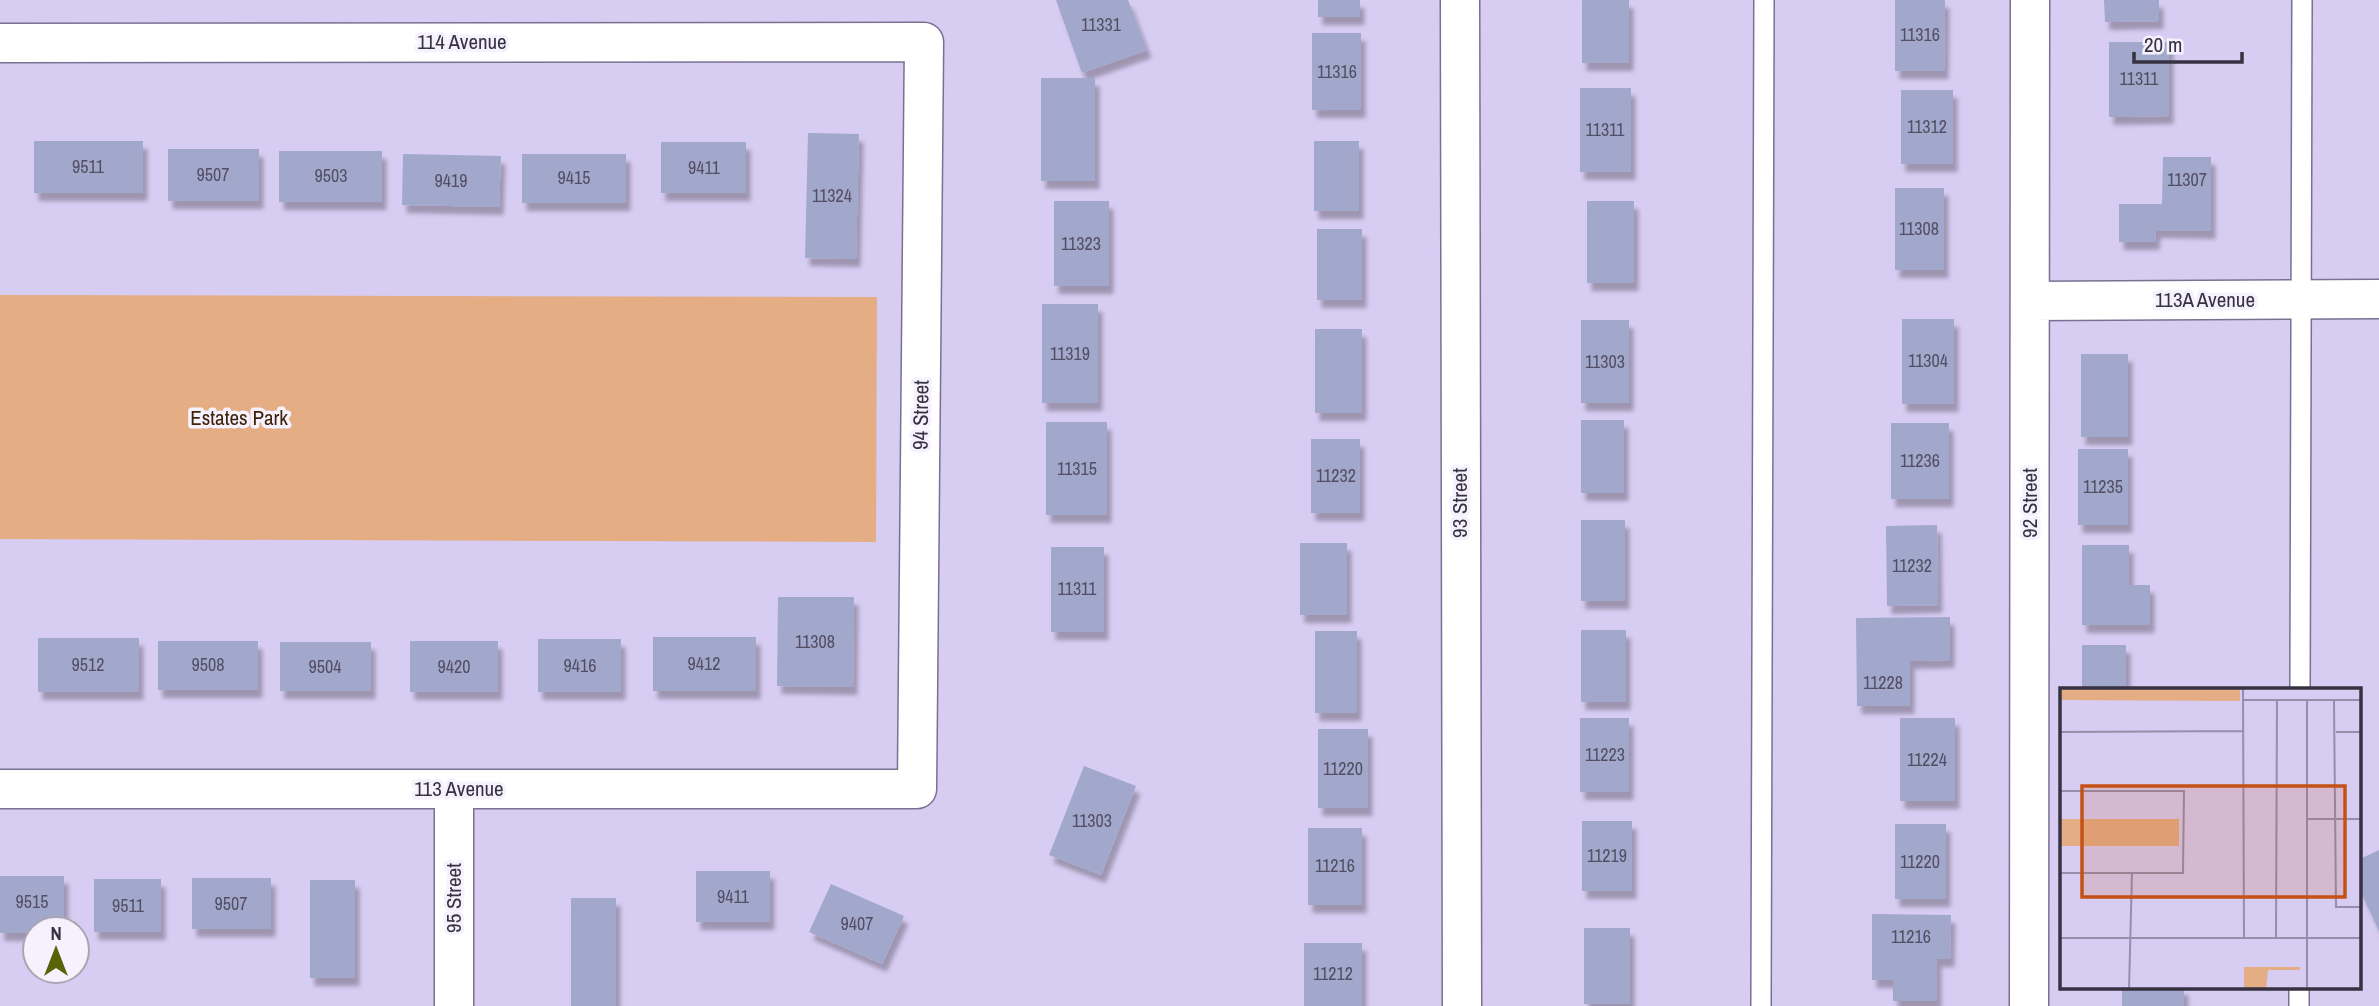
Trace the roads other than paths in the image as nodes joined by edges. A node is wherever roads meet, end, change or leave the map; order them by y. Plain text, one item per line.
1 (1460, 0) edge
2 (1764, 0) edge
3 (2030, 0) edge
4 (2302, 0) edge
5 (924, 42) joint
6 (0, 43) edge
7 (2379, 299) edge
8 (2302, 300) junction
9 (2030, 301) junction
10 (2301, 688) edge
11 (0, 789) edge
12 (454, 789) junction
13 (917, 789) joint
14 (2300, 988) edge
15 (454, 1006) edge
16 (1462, 1006) edge
17 (1760, 1006) edge
18 (2029, 1006) edge
19 (2299, 1006) edge

1 - 16 street, 93 Street
2 - 17 lane
3 - 9 street, 92 Street
4 - 8 lane
5 - 6 street, 114 Avenue
5 - 13 street, 94 Street
7 - 8 street, 113A Avenue
8 - 9 street, 113A Avenue
8 - 10 lane
9 - 18 street, 92 Street
11 - 12 street, 113 Avenue
12 - 13 street, 113 Avenue
12 - 15 street, 95 Street
14 - 19 lane

